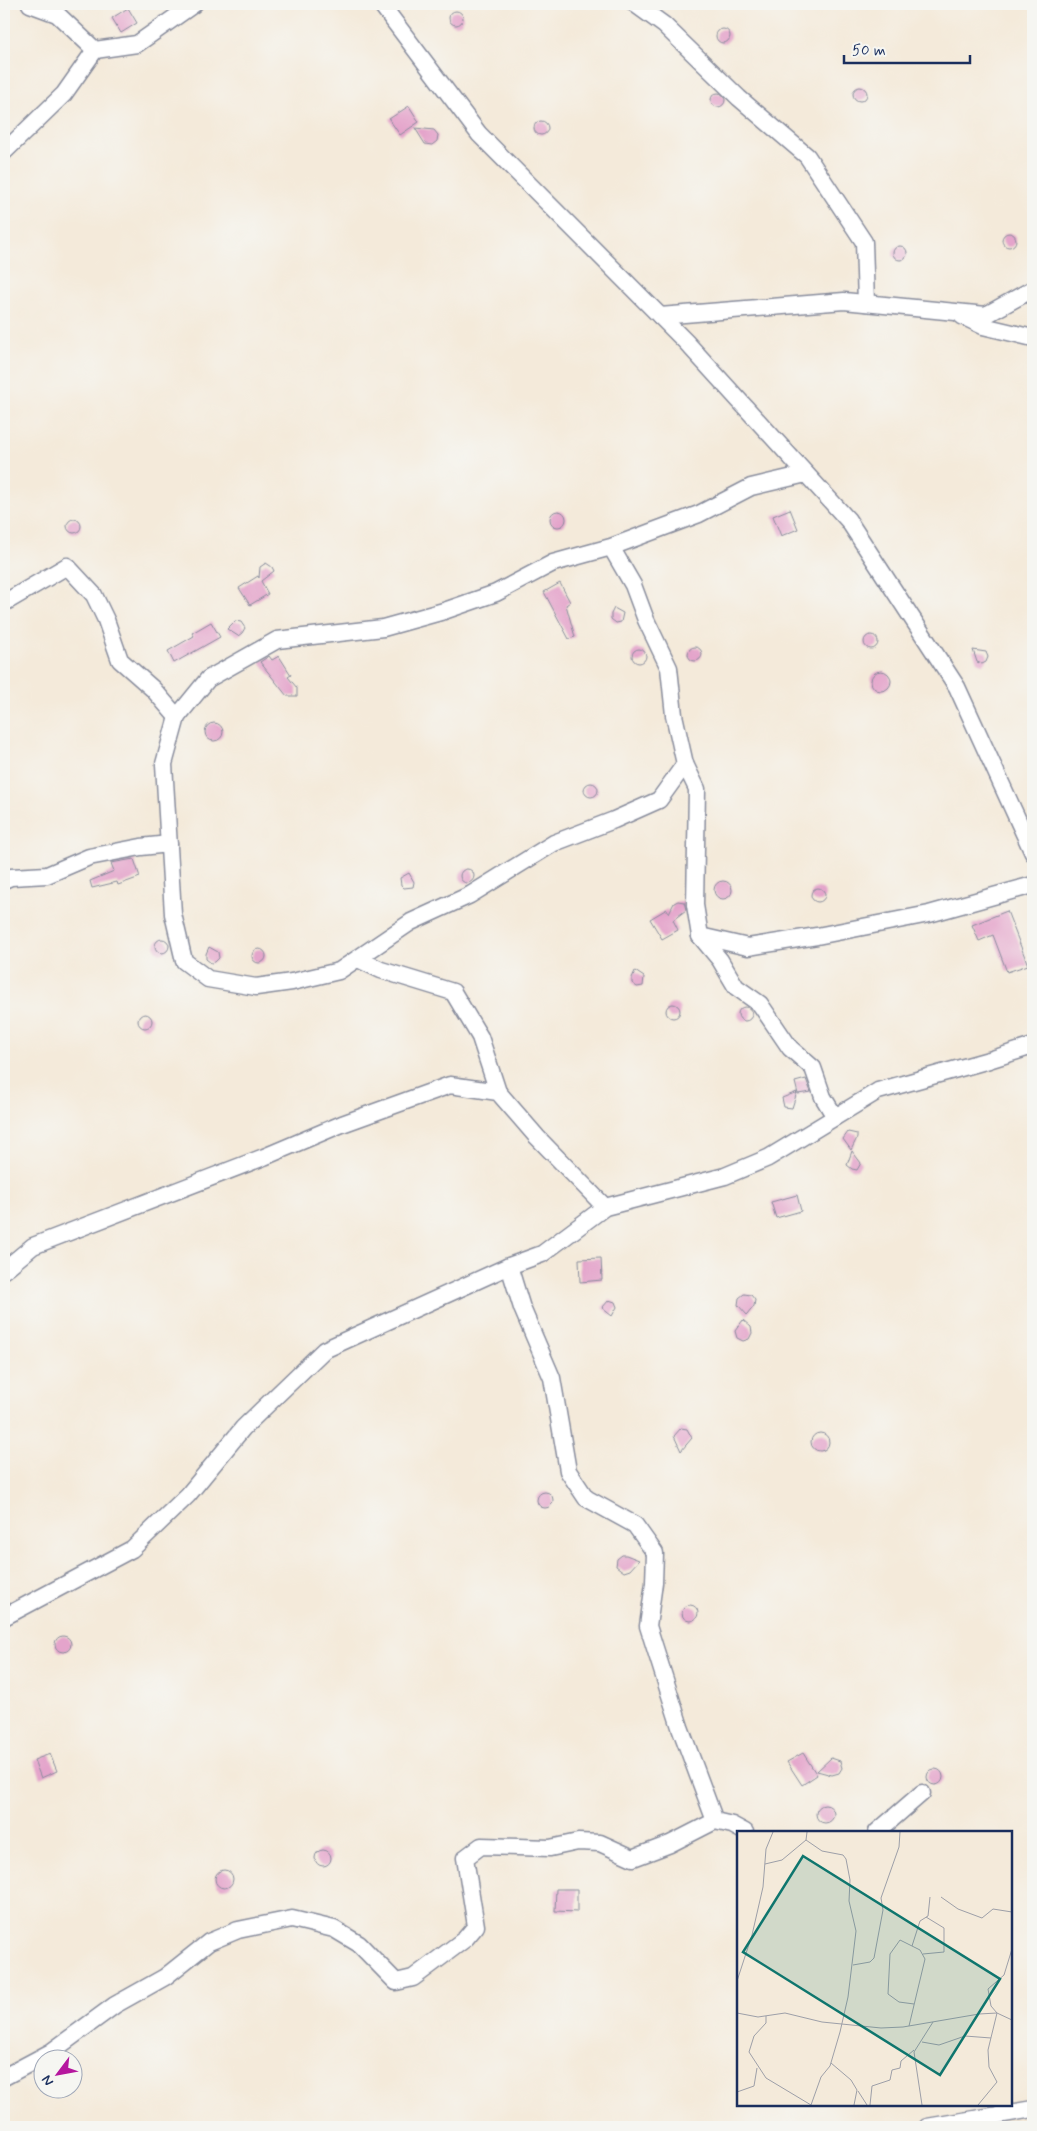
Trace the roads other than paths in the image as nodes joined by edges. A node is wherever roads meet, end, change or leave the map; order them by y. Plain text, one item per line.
1 (30, 4) edge
2 (194, 4) edge
3 (381, 4) edge
4 (635, 4) edge
5 (94, 50) junction
6 (4, 152) edge
7 (1033, 289) edge
8 (866, 303) junction
9 (954, 312) junction
10 (660, 316) junction
11 (1033, 338) edge
12 (806, 474) junction
13 (611, 547) junction
14 (4, 603) edge
15 (177, 717) junction
16 (685, 764) junction
17 (169, 844) junction
18 (1033, 853) edge
19 (4, 880) edge
20 (1033, 885) edge
21 (700, 936) junction
22 (358, 959) junction
23 (1033, 1046) edge
24 (498, 1092) junction
25 (835, 1118) junction
26 (605, 1207) junction
27 (510, 1266) junction
28 (4, 1270) edge
29 (4, 1617) edge
30 (922, 1793) dead end
31 (715, 1821) junction
32 (743, 1831) edge
33 (878, 1831) edge
34 (4, 2077) edge
35 (1033, 2109) edge
36 (927, 2127) edge

1 - 5 street
2 - 5 street
3 - 10 street
4 - 8 street
5 - 6 street
7 - 9 street
8 - 9 street
8 - 10 street
9 - 11 street
10 - 12 street
12 - 13 street
12 - 18 street
13 - 15 street
13 - 16 street
14 - 15 street
15 - 17 street
16 - 21 street
16 - 22 street
17 - 19 street
17 - 22 street
20 - 21 street
21 - 25 street
22 - 24 street
23 - 25 street
24 - 26 street
24 - 28 street
25 - 26 street
26 - 27 street
27 - 29 street
27 - 31 street
30 - 33 street
31 - 32 street
31 - 34 street
35 - 36 street

